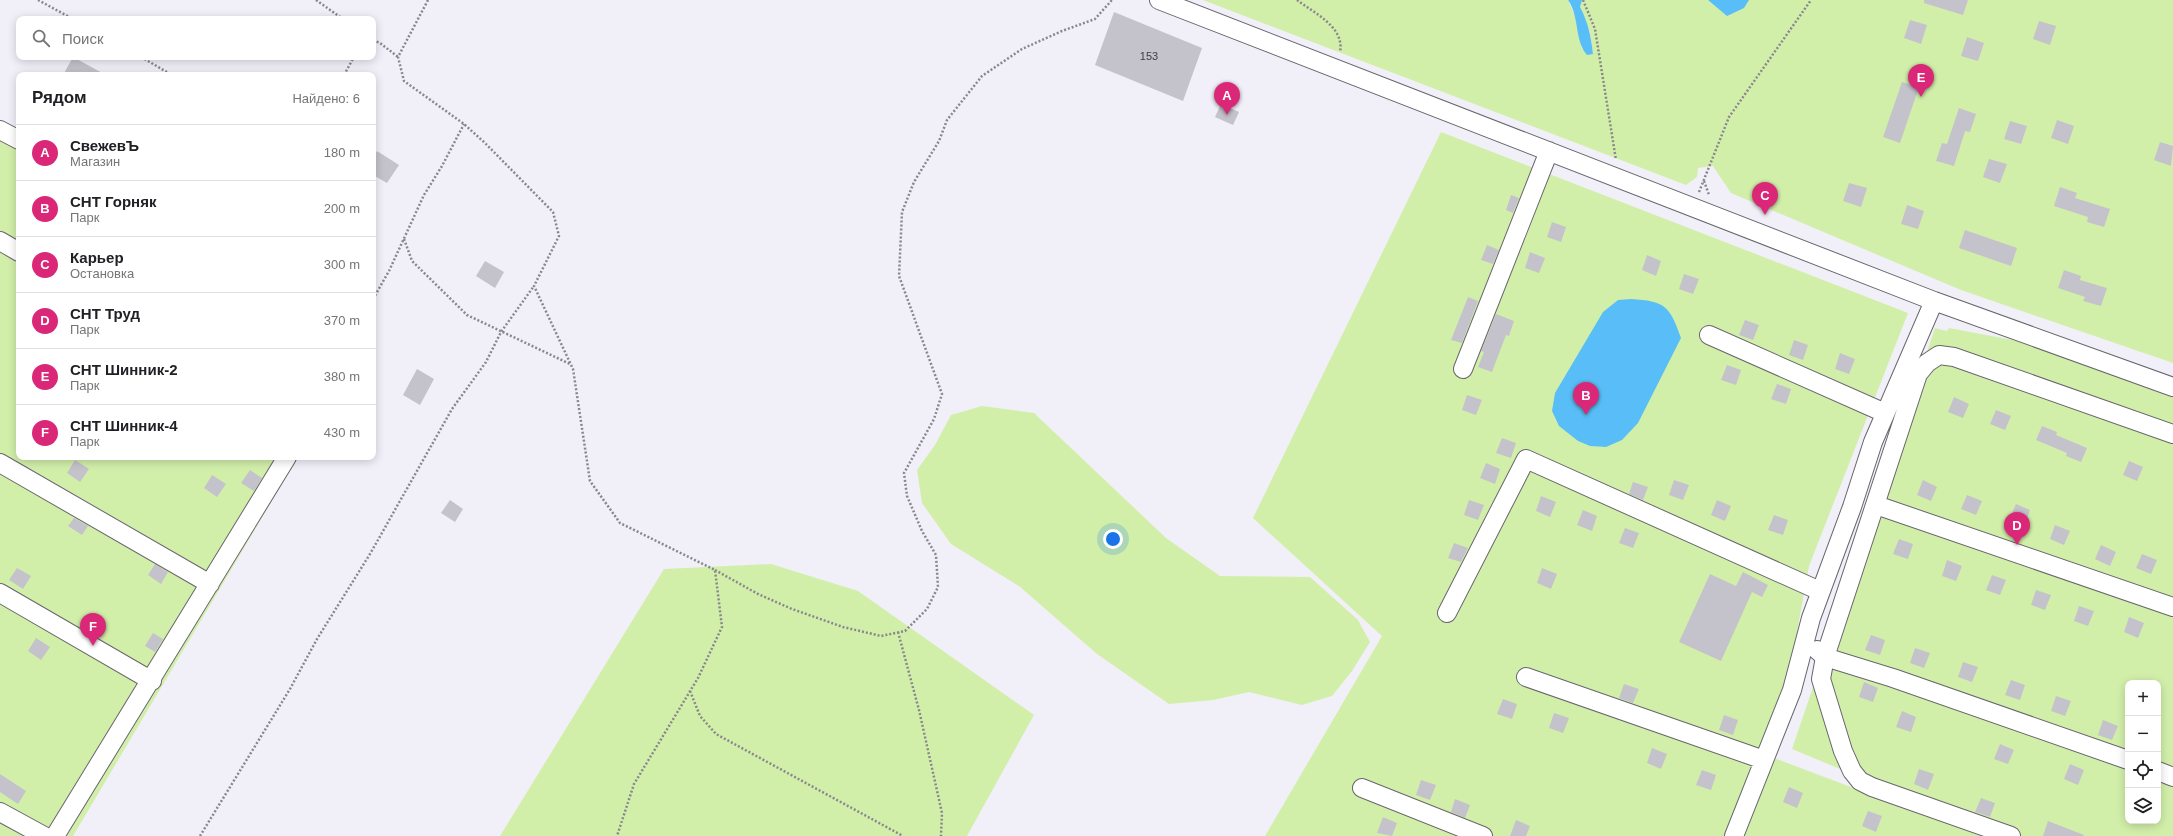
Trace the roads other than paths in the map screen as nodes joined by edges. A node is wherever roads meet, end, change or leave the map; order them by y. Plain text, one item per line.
1 (1159, 0) edge
2 (0, 130) edge
3 (16, 138) edge
4 (1549, 151) junction
5 (0, 241) edge
6 (16, 250) edge
7 (1934, 301) junction
8 (1709, 335) dead end
9 (1463, 369) dead end
10 (2173, 387) edge
11 (1885, 413) junction
12 (2173, 434) edge
13 (285, 460) edge
14 (0, 463) edge
15 (1876, 505) junction
16 (210, 584) junction
17 (1820, 591) junction
18 (0, 593) edge
19 (2173, 607) edge
20 (1447, 613) dead end
21 (1805, 638) junction
22 (1825, 657) junction
23 (1526, 677) dead end
24 (152, 681) junction
25 (2125, 759) edge
26 (1764, 760) junction
27 (2161, 772) edge
28 (2173, 776) edge
29 (1362, 788) dead end
30 (0, 812) edge
31 (44, 836) edge
32 (55, 836) edge
33 (1483, 836) edge
34 (1734, 836) edge
35 (2011, 836) edge

1 - 4 street
2 - 3 street
4 - 7 street
4 - 9 street
5 - 6 street
7 - 10 street
7 - 11 street
8 - 11 street
11 - 17 street
12 - 15 street
13 - 16 street
14 - 16 street
15 - 19 street
15 - 22 street
16 - 24 street
17 - 20 street
17 - 21 street
18 - 24 street
21 - 22 street
21 - 26 street
22 - 25 street
22 - 35 street
23 - 26 street
24 - 32 street
26 - 34 street
27 - 28 street
29 - 33 street
30 - 31 street

